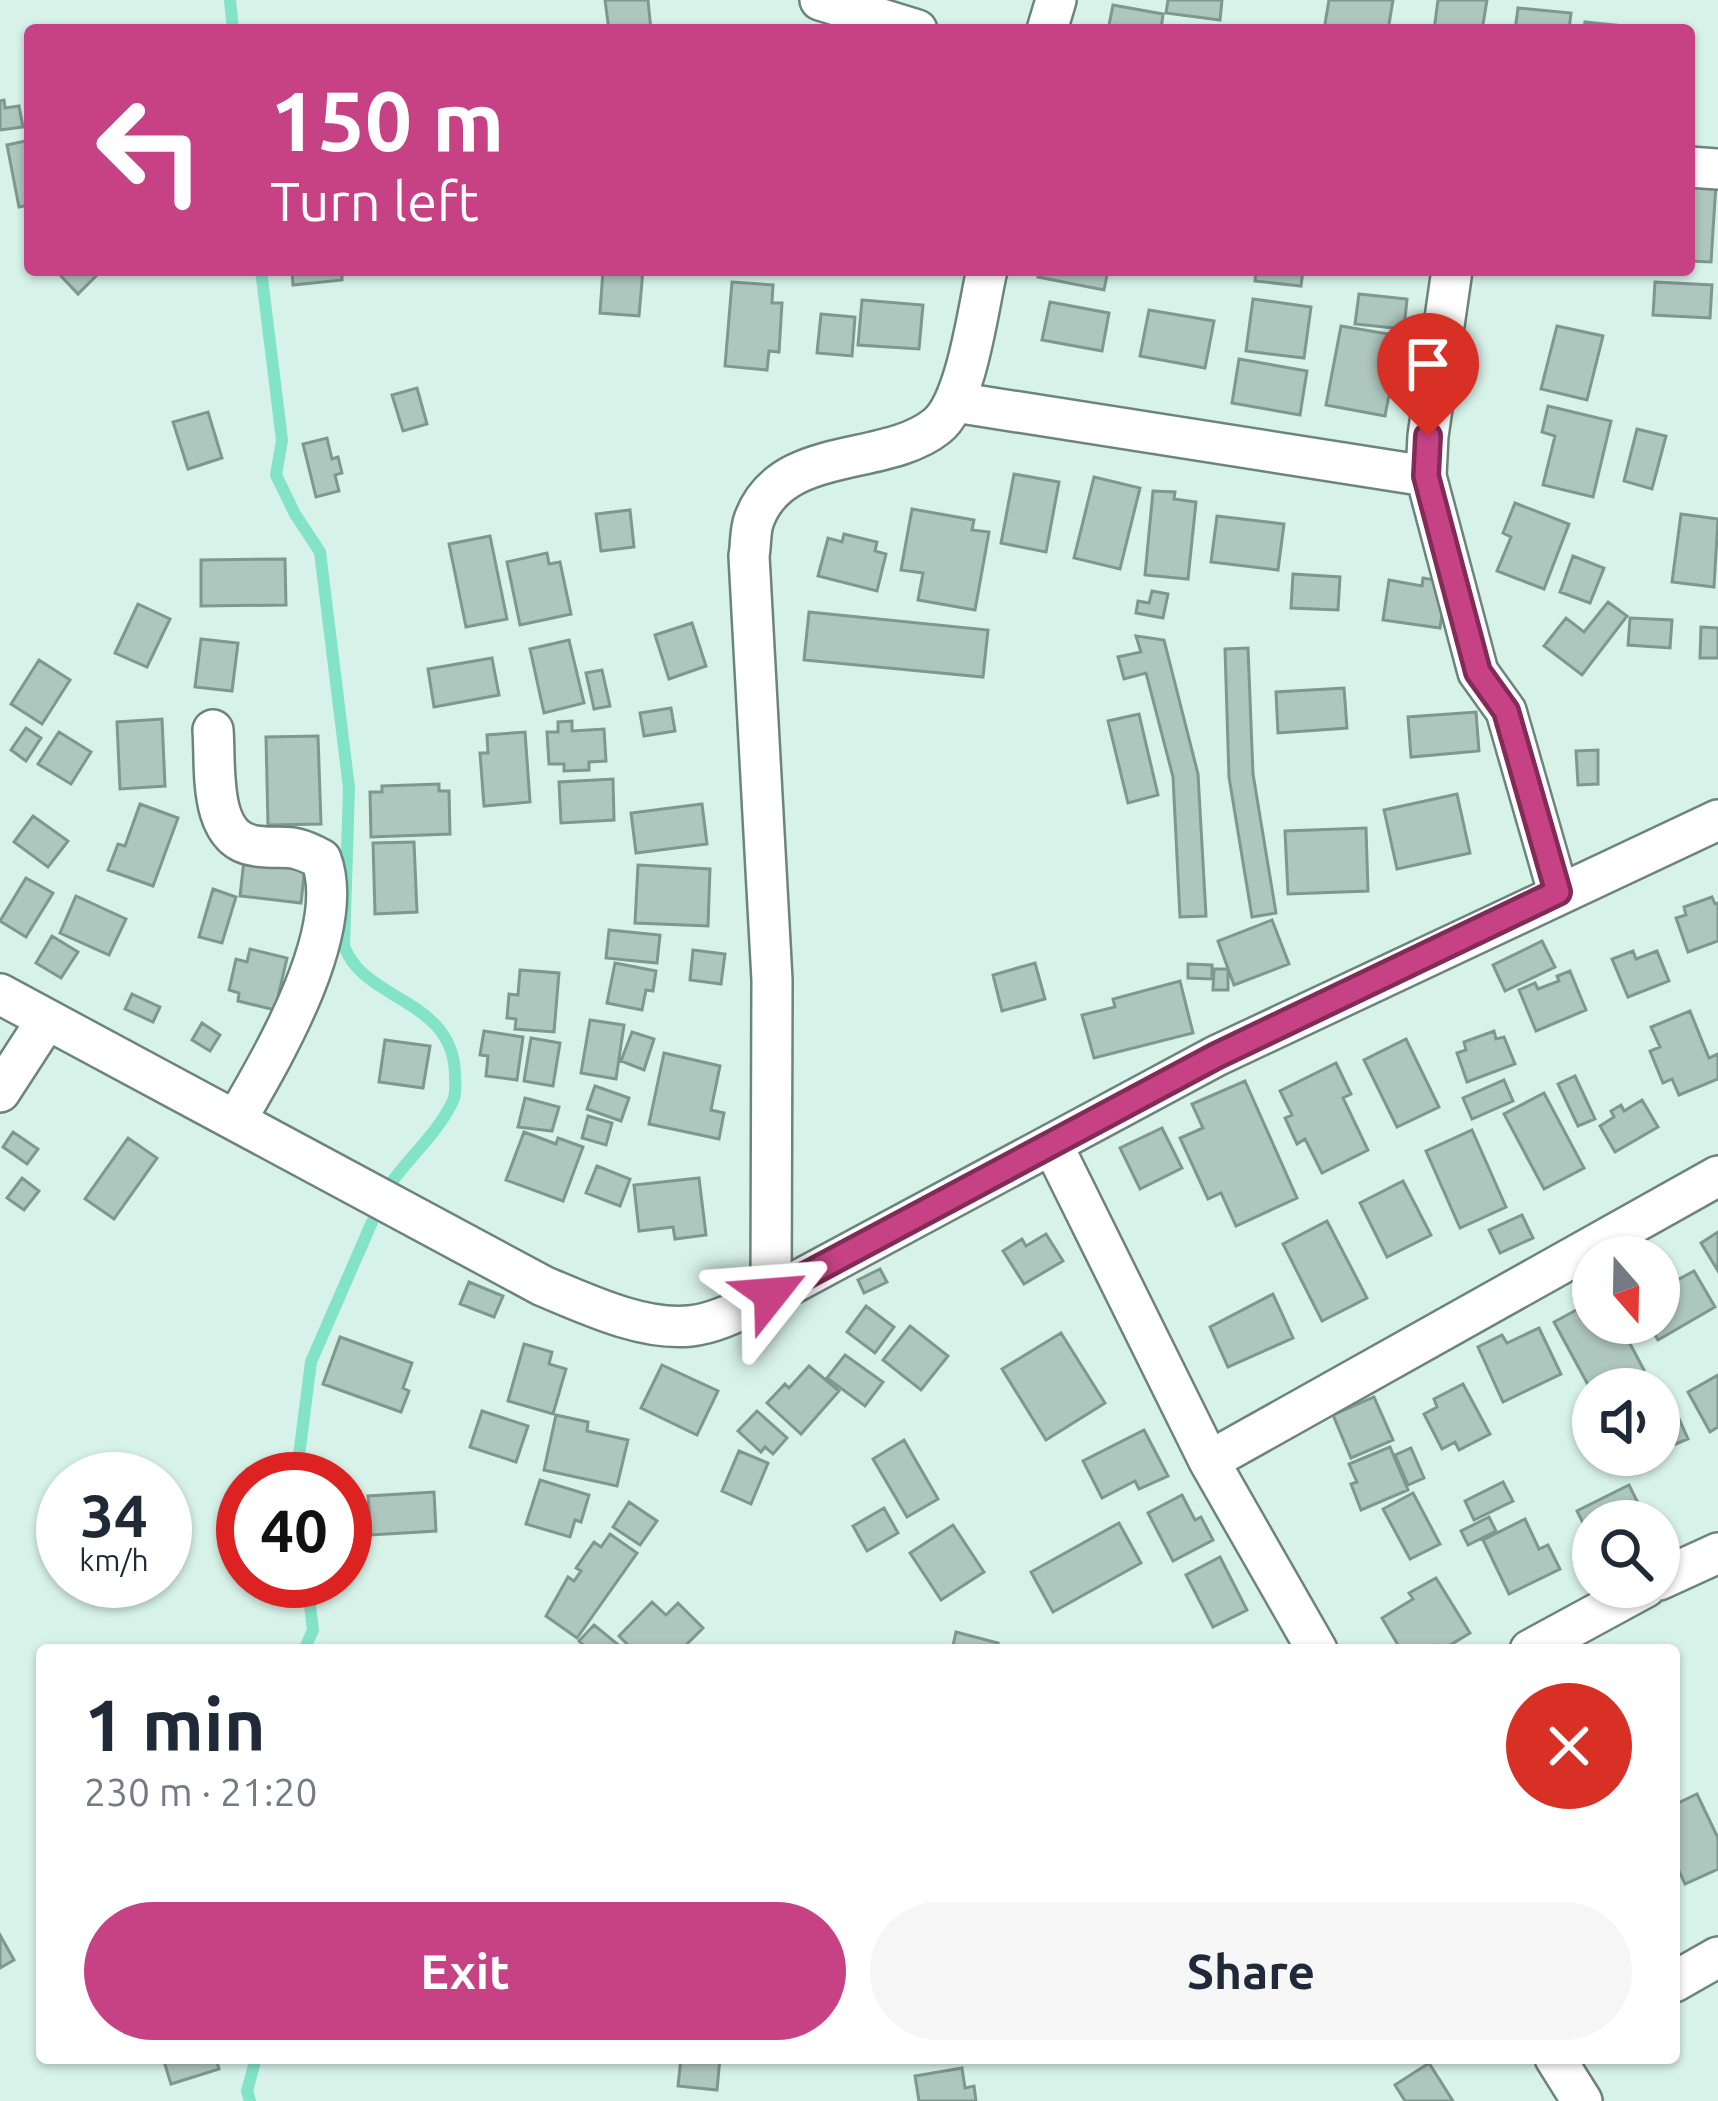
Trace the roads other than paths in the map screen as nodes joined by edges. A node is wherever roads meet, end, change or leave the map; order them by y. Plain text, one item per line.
1 (820, 0) edge
2 (898, 24) edge
3 (986, 276) edge
4 (1451, 276) edge
5 (956, 403) junction
6 (1426, 476) junction
7 (213, 730) dead end
8 (1718, 820) edge
9 (1558, 892) junction
10 (0, 994) edge
11 (46, 1022) junction
12 (0, 1092) edge
13 (236, 1120) junction
14 (1052, 1144) junction
15 (1718, 1175) edge
16 (771, 1294) junction
17 (1209, 1461) junction
18 (1718, 1553) edge
19 (1680, 1570) edge
20 (1607, 1608) edge
21 (1314, 1644) edge
22 (1541, 1644) edge
23 (1718, 1957) edge
24 (1680, 1979) edge
25 (1559, 2064) edge
26 (1582, 2101) edge

1 - 2 street
3 - 5 street
4 - 6 street
5 - 6 street
5 - 16 street
6 - 9 street
7 - 13 street
8 - 9 street
9 - 14 street
10 - 11 street
11 - 12 street
11 - 13 street
13 - 16 street
14 - 16 street
14 - 17 street
15 - 17 street
17 - 21 street
18 - 19 street
20 - 22 street
23 - 24 street
25 - 26 street

